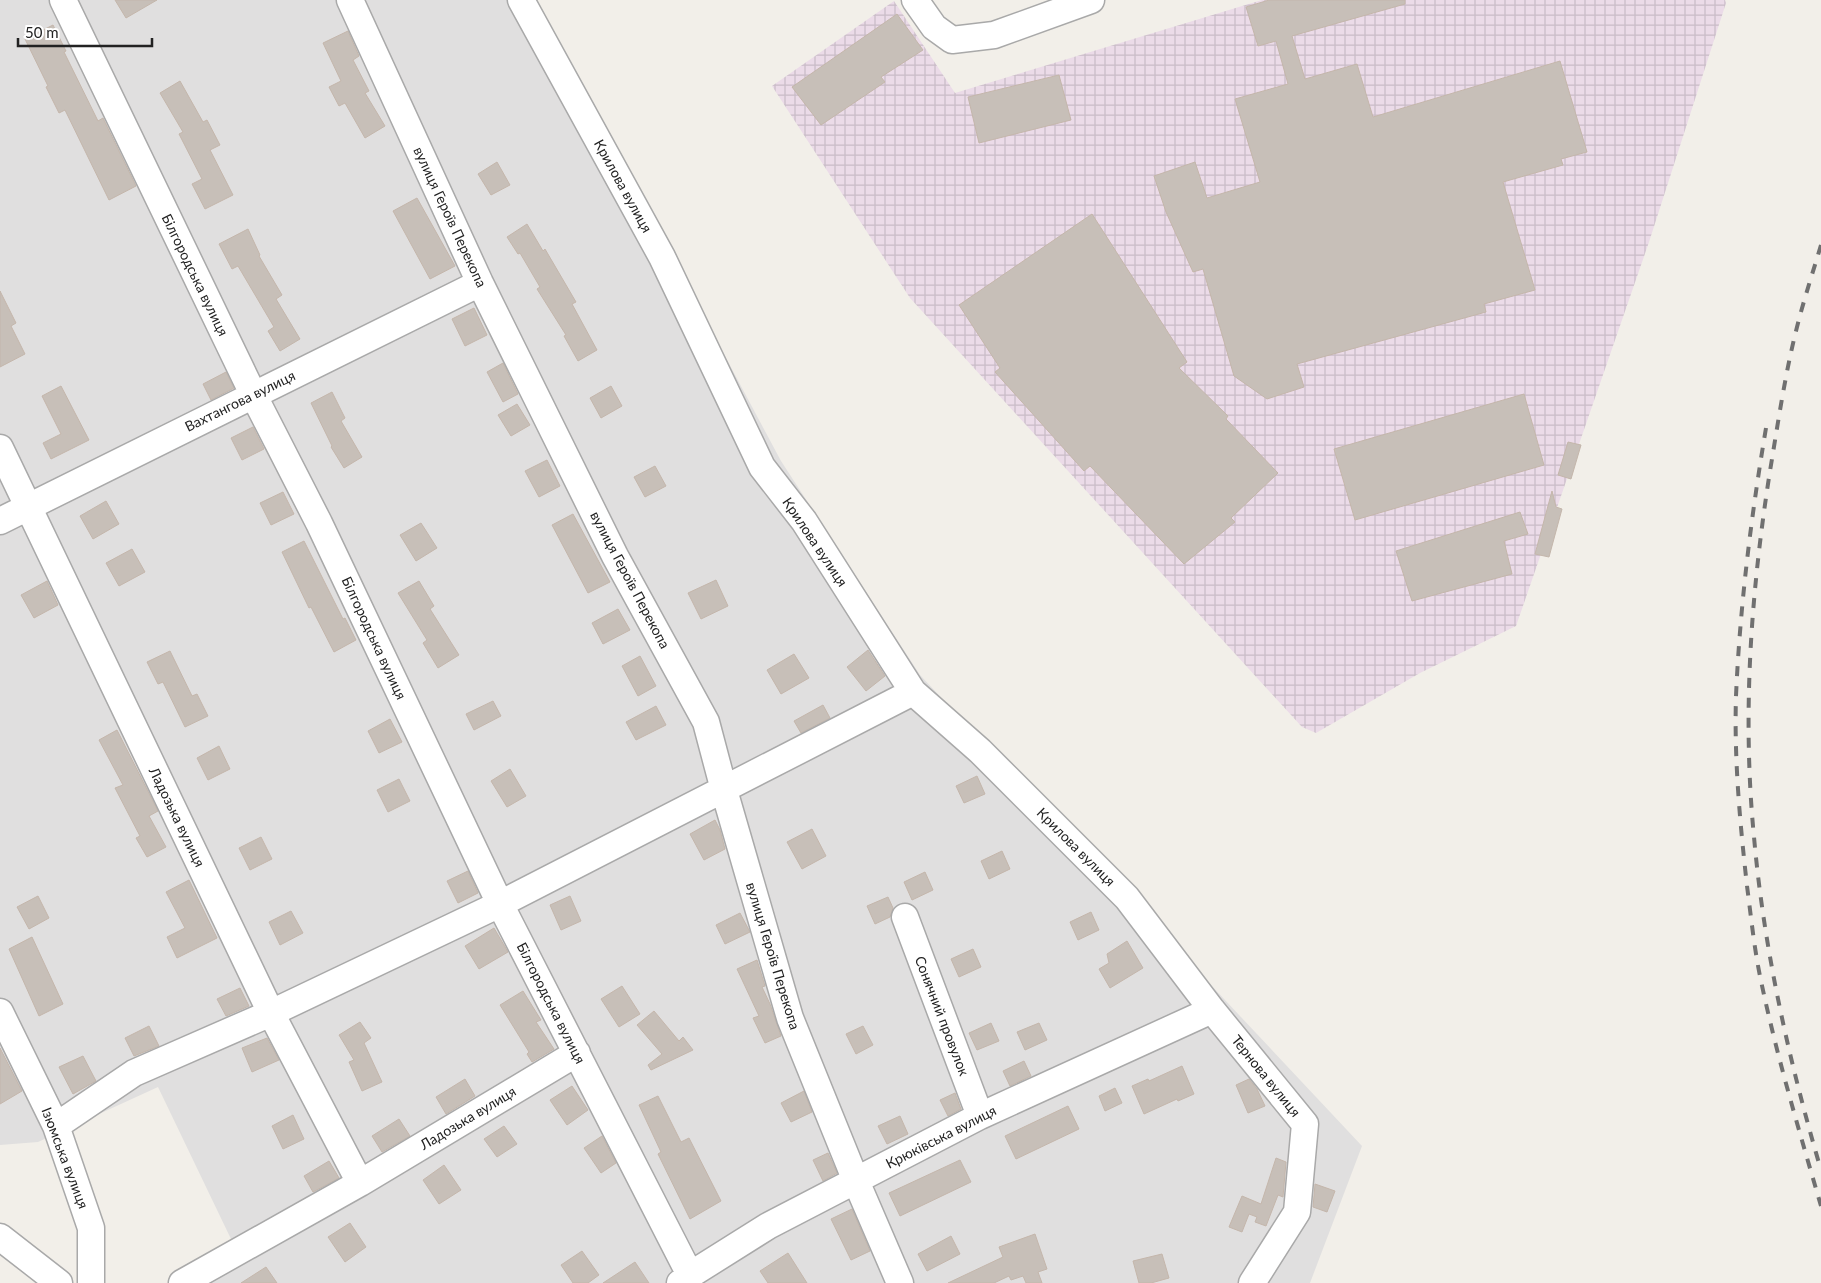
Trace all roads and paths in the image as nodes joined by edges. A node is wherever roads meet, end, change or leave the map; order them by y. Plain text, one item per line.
1 (63, 0) edge
2 (350, 0) edge
3 (521, 0) edge
4 (915, 0) edge
5 (1091, 0) edge
6 (480, 283) junction
7 (253, 394) junction
8 (0, 448) edge
9 (28, 508) junction
10 (0, 520) edge
11 (913, 692) junction
12 (724, 790) junction
13 (500, 904) junction
14 (905, 917) dead end
15 (1212, 1010) junction
16 (0, 1012) edge
17 (271, 1013) junction
18 (577, 1053) junction
19 (980, 1116) junction
20 (56, 1126) junction
21 (856, 1181) junction
22 (360, 1183) junction
23 (0, 1237) edge
24 (685, 1279) edge
25 (58, 1283) edge
26 (91, 1283) edge
27 (182, 1283) edge
28 (900, 1283) edge
29 (1252, 1283) edge

1 - 7 street, Білгородська вулиця
2 - 6 street, вулиця Героїв Перекопа
3 - 11 street, Крилова вулиця
4 - 5 street
6 - 7 street, Вахтангова вулиця
6 - 12 street, вулиця Героїв Перекопа
7 - 9 street, Вахтангова вулиця
7 - 13 street, Білгородська вулиця
8 - 9 street, Ладозька вулиця
9 - 10 street, Вахтангова вулиця
9 - 17 street, Ладозька вулиця
11 - 12 street
11 - 15 street, Крилова вулиця
12 - 13 street
12 - 21 street, вулиця Героїв Перекопа
13 - 17 street
13 - 18 street, Білгородська вулиця
14 - 19 street, Сонячний провулок
15 - 19 street, Крюківська вулиця
15 - 29 street, Тернова вулиця
16 - 20 street, Ізюмська вулиця
17 - 20 street
17 - 22 street, Ладозька вулиця
18 - 22 street, Ладозька вулиця
18 - 24 street, Білгородська вулиця
19 - 21 street, Крюківська вулиця
20 - 26 street, Ізюмська вулиця
21 - 24 street, Крюківська вулиця
21 - 28 street
22 - 27 street, Ладозька вулиця
23 - 25 street

